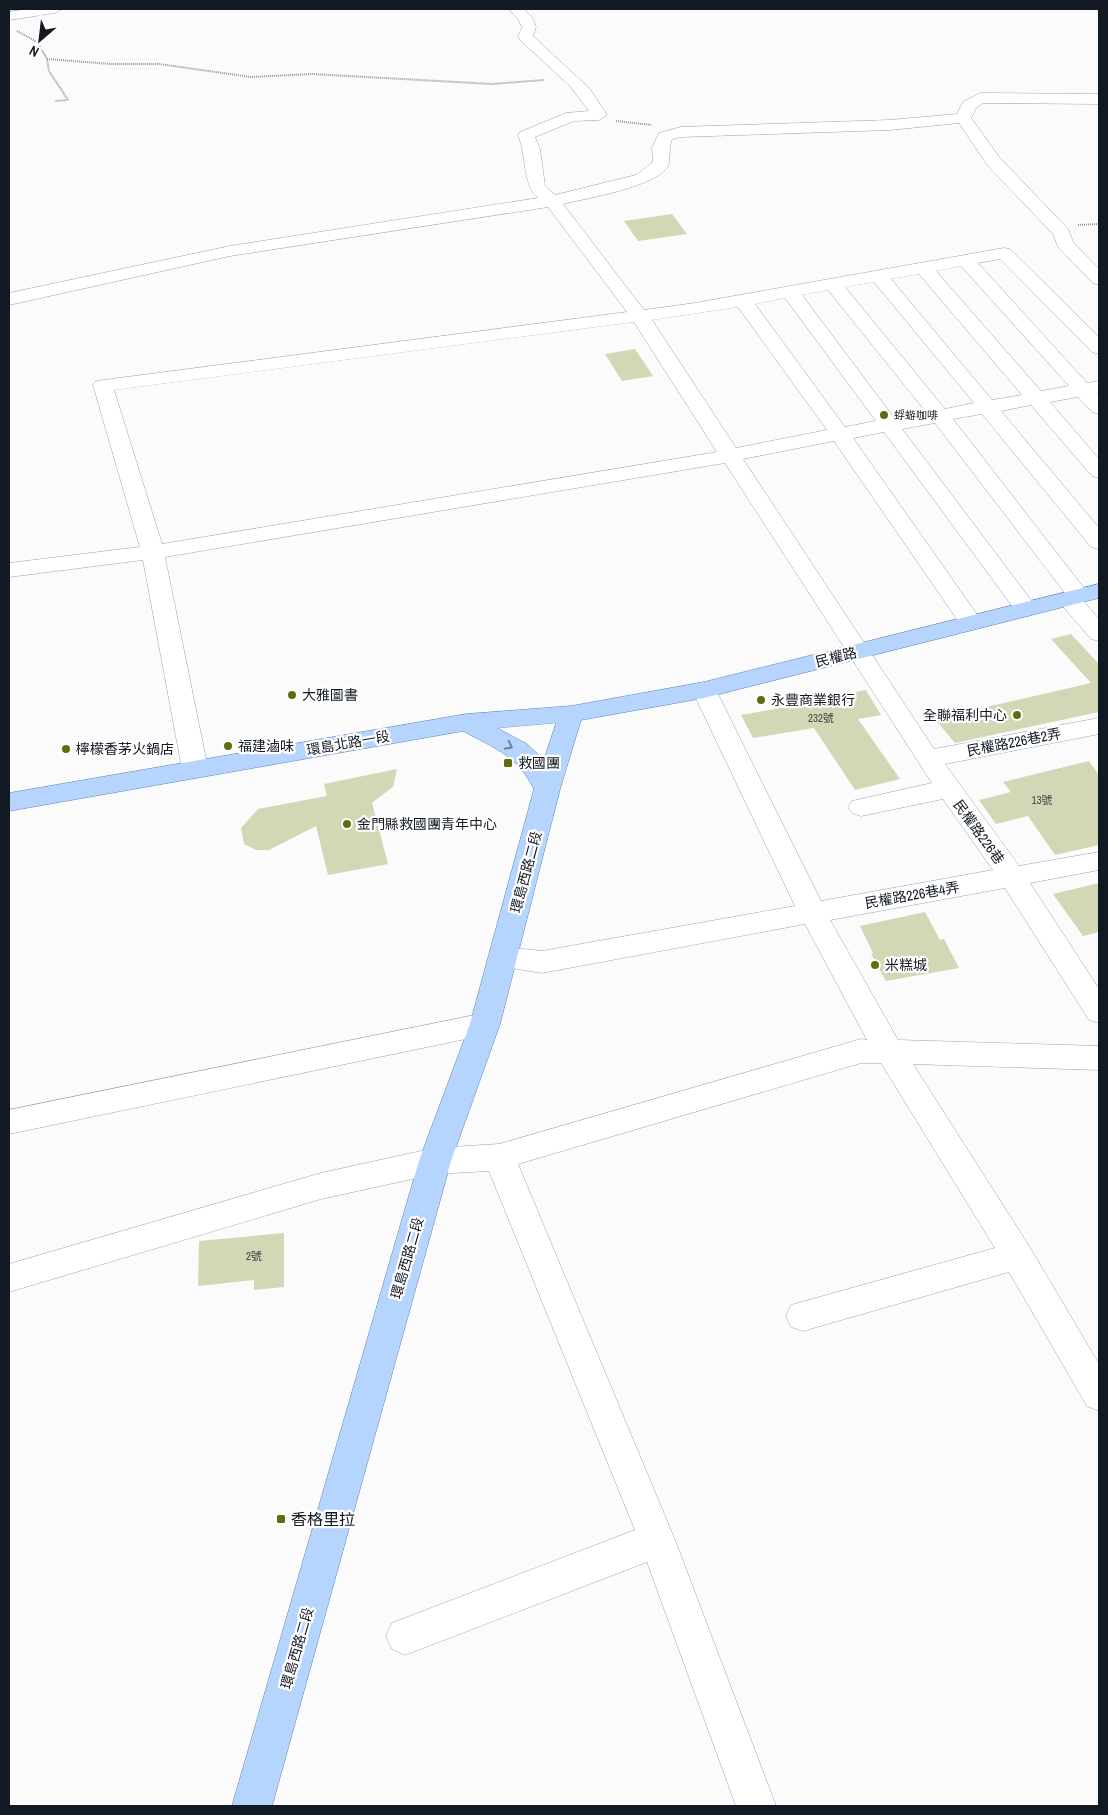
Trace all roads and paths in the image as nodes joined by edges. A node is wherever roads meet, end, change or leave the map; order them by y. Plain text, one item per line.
1 (55, 9) edge
2 (516, 9) edge
3 (11, 22) edge
4 (47, 58) junction
5 (570, 79) junction
6 (1099, 100) edge
7 (55, 101) dead end
8 (964, 118) junction
9 (552, 201) junction
10 (966, 260) junction
11 (923, 268) junction
12 (879, 276) junction
13 (1099, 279) edge
14 (833, 284) junction
15 (790, 292) junction
16 (9, 299) edge
17 (743, 300) junction
18 (640, 317) junction
19 (1099, 348) edge
20 (1091, 389) edge
21 (1035, 399) junction
22 (988, 407) junction
23 (1099, 408) edge
24 (940, 416) junction
25 (889, 425) junction
26 (840, 434) junction
27 (730, 456) junction
28 (1099, 472) edge
29 (1099, 542) edge
30 (153, 552) junction
31 (9, 570) edge
32 (1082, 595) edge
33 (1026, 609) junction
34 (971, 623) junction
35 (1099, 634) edge
36 (859, 652) junction
37 (704, 690) junction
38 (571, 714) junction
39 (466, 722) junction
40 (1099, 726) edge
41 (928, 759) junction
42 (195, 769) junction
43 (547, 789) junction
44 (948, 789) junction
45 (9, 802) edge
46 (861, 807) dead end
47 (1099, 861) edge
48 (1012, 877) junction
49 (812, 914) junction
50 (503, 958) junction
51 (1099, 1012) edge
52 (485, 1024) junction
53 (891, 1052) junction
54 (1099, 1058) edge
55 (9, 1122) edge
56 (499, 1157) junction
57 (435, 1161) junction
58 (1017, 1256) junction
59 (9, 1278) edge
60 (803, 1316) dead end
61 (1099, 1395) edge
62 (657, 1540) junction
63 (405, 1636) dead end
64 (252, 1806) edge
65 (756, 1806) edge

1 - 3 street
2 - 5 street
3 - 4 path
4 - 5 path
4 - 7 path
5 - 9 street, 民權路226巷
6 - 8 street
8 - 9 street
8 - 13 street
9 - 16 street
9 - 18 street, 民權路226巷
10 - 11 street
10 - 19 street
10 - 20 street
11 - 12 street
11 - 21 street
12 - 14 street
12 - 22 street
14 - 15 street
14 - 24 street
15 - 17 street
15 - 25 street
17 - 18 street
17 - 26 street
18 - 27 street, 民權路226巷
18 - 30 street
20 - 21 street
20 - 23 street
21 - 22 street
21 - 28 street
22 - 24 street
22 - 29 street
24 - 25 street
24 - 32 street
25 - 26 street
25 - 33 street
26 - 27 street
26 - 34 street
27 - 30 street
27 - 36 street, 民權路226巷
30 - 31 street
30 - 42 street
32 - 33 main road, 民權路
32 - 35 street
33 - 34 main road, 民權路
34 - 36 main road, 民權路
36 - 37 main road, 民權路
36 - 41 street, 民權路226巷
37 - 38 main road, 民權路
37 - 49 street
38 - 39 main road, 環島北路一段
38 - 43 main road, 環島西路二段
39 - 42 main road, 環島北路一段
39 -> 43 main road
40 - 41 street, 民權路226巷2弄
41 - 44 street, 民權路226巷
42 - 45 main road, 環島北路一段
43 - 50 main road, 環島西路二段
44 - 46 street
44 - 48 street, 民權路226巷
47 - 48 street, 民權路226巷4弄
48 - 49 street, 民權路226巷4弄
48 - 51 street, 民權路226巷
49 - 50 street, 民權路226巷4弄
49 - 53 street
50 - 52 main road, 環島西路二段
52 - 55 street
52 - 57 main road, 環島西路二段
53 - 54 street
53 - 56 street
53 - 58 street
56 - 57 street
56 - 62 street
57 - 59 street
57 - 64 main road, 環島西路二段
58 - 60 street
58 - 61 street
62 - 63 street
62 - 65 street

